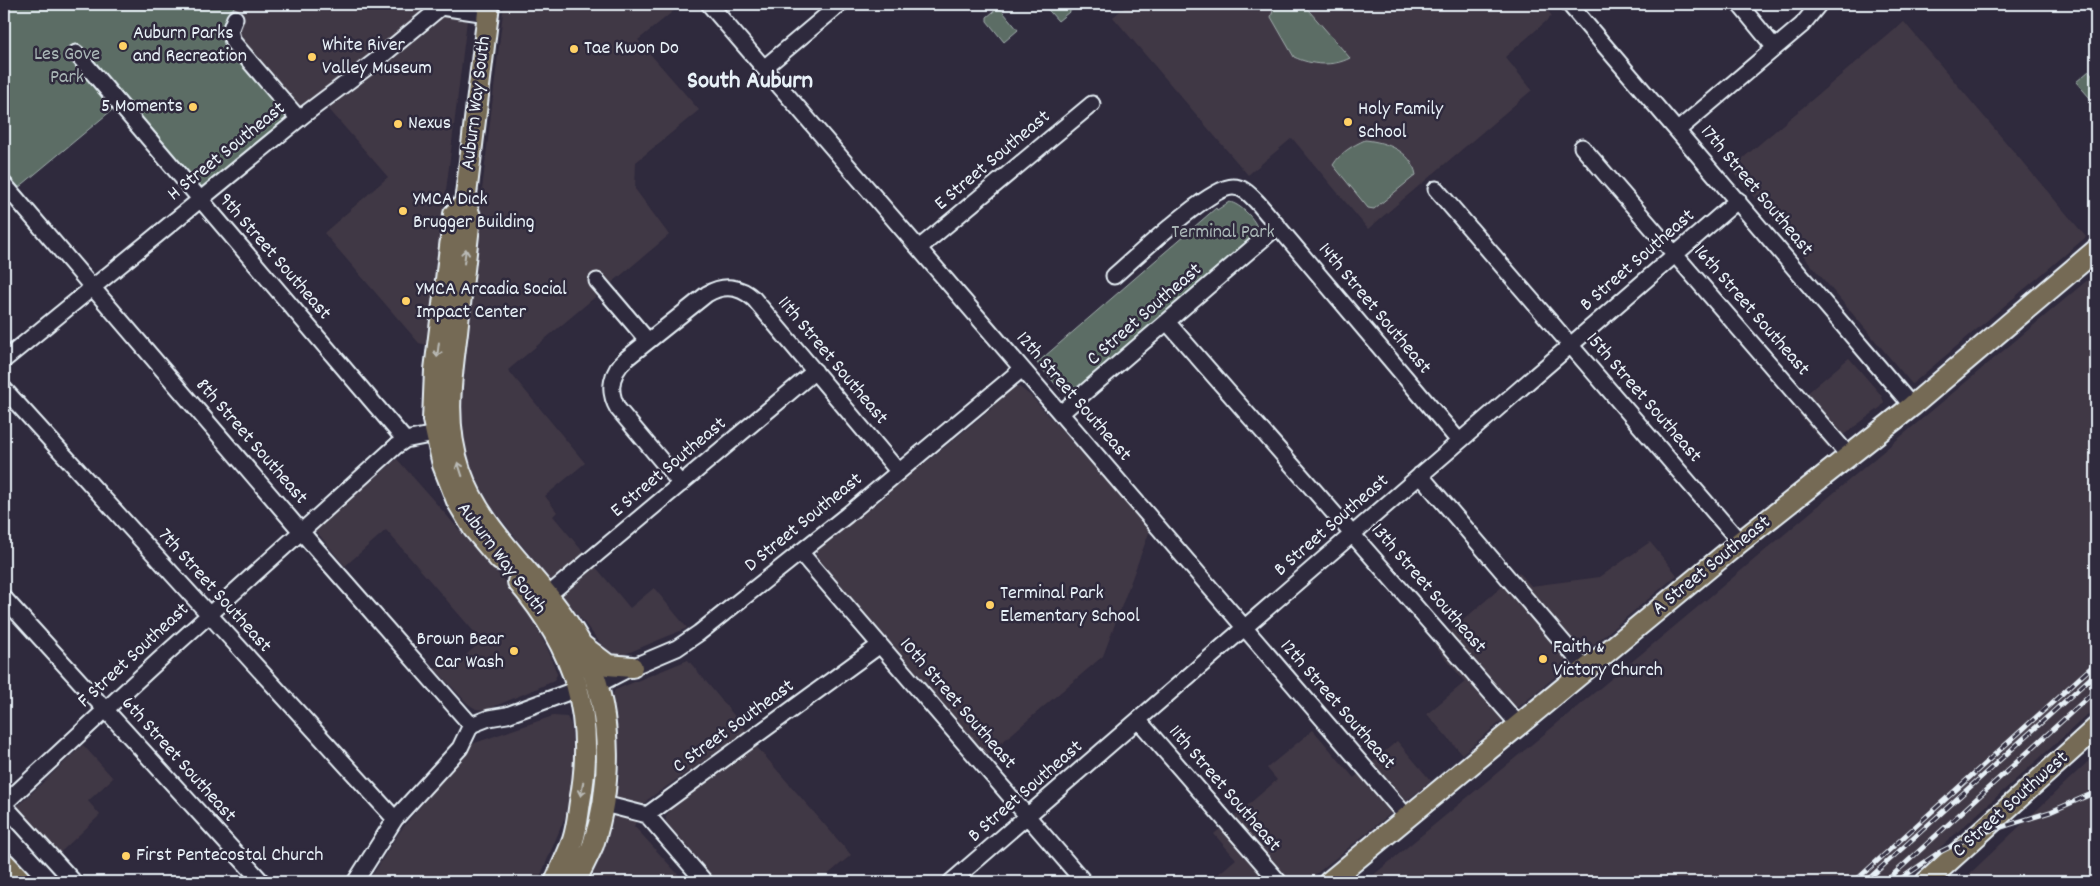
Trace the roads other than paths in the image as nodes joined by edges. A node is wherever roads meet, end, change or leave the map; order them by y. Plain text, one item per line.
1 (709, 4) edge
2 (840, 4) edge
3 (1570, 4) edge
4 (1739, 4) edge
5 (1819, 4) edge
6 (488, 9) edge
7 (234, 18) dead end
8 (1775, 48) junction
9 (76, 53) dead end
10 (764, 68) junction
11 (1092, 104) dead end
12 (298, 119) junction
13 (1678, 130) junction
14 (1582, 147) dead end
15 (4, 184) edge
16 (1436, 189) dead end
17 (199, 200) junction
18 (1738, 200) junction
19 (1278, 226) junction
20 (919, 248) junction
21 (2096, 250) edge
22 (1676, 255) junction
23 (1114, 276) dead end
24 (597, 280) dead end
25 (92, 288) junction
26 (1167, 322) junction
27 (648, 342) junction
28 (1571, 345) junction
29 (4, 360) edge
30 (1022, 369) junction
31 (815, 371) junction
32 (4, 389) edge
33 (1912, 406) junction
34 (1060, 413) junction
35 (442, 432) junction
36 (405, 440) junction
37 (1459, 442) junction
38 (1850, 457) junction
39 (898, 471) junction
40 (1420, 475) junction
41 (681, 484) junction
42 (301, 532) junction
43 (1353, 534) junction
44 (1740, 542) junction
45 (800, 552) junction
46 (548, 596) junction
47 (4, 598) edge
48 (561, 613) junction
49 (209, 615) junction
50 (1245, 629) junction
51 (581, 645) junction
52 (880, 645) junction
53 (632, 667) junction
54 (1586, 669) junction
55 (597, 685) junction
56 (578, 689) junction
57 (105, 710) junction
58 (1140, 721) junction
59 (470, 725) junction
60 (1519, 725) junction
61 (2096, 728) edge
62 (605, 778) junction
63 (604, 804) junction
64 (4, 805) edge
65 (646, 815) junction
66 (1027, 817) junction
67 (1407, 817) junction
68 (395, 819) junction
69 (12, 872) edge
70 (33, 882) edge
71 (74, 882) edge
72 (262, 882) edge
73 (355, 882) edge
74 (554, 882) edge
75 (575, 882) edge
76 (705, 882) edge
77 (951, 882) edge
78 (1084, 882) edge
79 (1278, 882) edge
80 (1328, 882) edge
81 (1926, 882) edge

1 - 10 street, 12th Street Southeast
2 - 10 street
3 - 13 street, 17th Street Southeast
4 - 8 street
5 - 8 street
6 - 12 street, H Street Southeast
6 - 35 main road, Auburn Way South
7 - 12 street
8 - 13 street
9 - 17 street, 9th Street Southeast
10 - 20 street, 12th Street Southeast
11 - 20 street, E Street Southeast
12 - 17 street, H Street Southeast
13 - 18 street, 17th Street Southeast
14 - 22 street, 16th Street Southeast
15 - 25 street, 8th Street Southeast
16 - 28 street, 15th Street Southeast
17 - 25 street, H Street Southeast
17 - 36 street, 9th Street Southeast
18 - 22 street, B Street Southeast
18 - 33 street, 17th Street Southeast
19 - 23 street, 14th Street Southeast
19 - 26 street, C Street Southeast
19 - 37 street, 14th Street Southeast
20 - 30 street, 12th Street Southeast
21 - 33 main road, A Street Southeast
22 - 28 street, B Street Southeast
22 - 38 street, 16th Street Southeast
24 - 27 street
25 - 29 street, H Street Southeast
25 - 42 street, 8th Street Southeast
26 - 34 street, C Street Southeast
26 - 43 street, 13th Street Southeast
27 - 31 street, 11th Street Southeast
27 - 41 street
28 - 37 street, B Street Southeast
28 - 44 street, 15th Street Southeast
30 - 34 street, 12th Street Southeast
30 - 39 street, D Street Southeast
31 - 39 street, 11th Street Southeast
31 - 41 street, E Street Southeast
32 - 49 street, 7th Street Southeast
33 - 38 main road, A Street Southeast
34 - 50 street, 12th Street Southeast
35 - 36 street
46 -> 35 main road, Auburn Way South
35 - 56 main road, Auburn Way South
36 - 42 street, F Street Southeast
37 - 40 street, B Street Southeast
38 - 44 main road, A Street Southeast
39 - 45 street, D Street Southeast
40 - 43 street, B Street Southeast
40 - 54 street
41 - 46 street, E Street Southeast
42 - 49 street, F Street Southeast
42 - 59 street, 8th Street Southeast
43 - 50 street, B Street Southeast
43 - 60 street, 13th Street Southeast
44 - 54 main road, A Street Southeast
45 - 52 street, 10th Street Southeast
45 - 53 street, D Street Southeast
46 - 48 main road, Auburn Way South
47 - 57 street, 6th Street Southeast
48 - 51 main road, Auburn Way South
48 - 56 main road
49 - 57 street, F Street Southeast
49 - 68 street, 7th Street Southeast
50 - 58 street, B Street Southeast
50 - 67 street, 12th Street Southeast
51 - 53 main road
51 - 55 main road, Auburn Way South
52 - 65 street, C Street Southeast
52 - 66 street, 10th Street Southeast
53 - 55 street, D Street Southeast
54 - 60 main road, A Street Southeast
55 - 62 main road, Auburn Way South
56 - 59 street
56 - 62 main road
56 -> 74 main road, Auburn Way South
57 - 64 street, F Street Southeast
57 - 72 street, 6th Street Southeast
58 - 66 street, B Street Southeast
58 - 79 street, 11th Street Southeast
59 - 68 street
60 - 67 main road, A Street Southeast
61 - 81 main road, C Street Southwest
62 - 63 main road, Auburn Way South
63 - 65 street
63 - 75 main road, Auburn Way South
64 - 71 street
65 - 76 street
66 - 77 street, B Street Southeast
66 - 78 street, 10th Street Southeast
67 - 80 main road, A Street Southeast
68 - 73 street
69 - 70 highway

